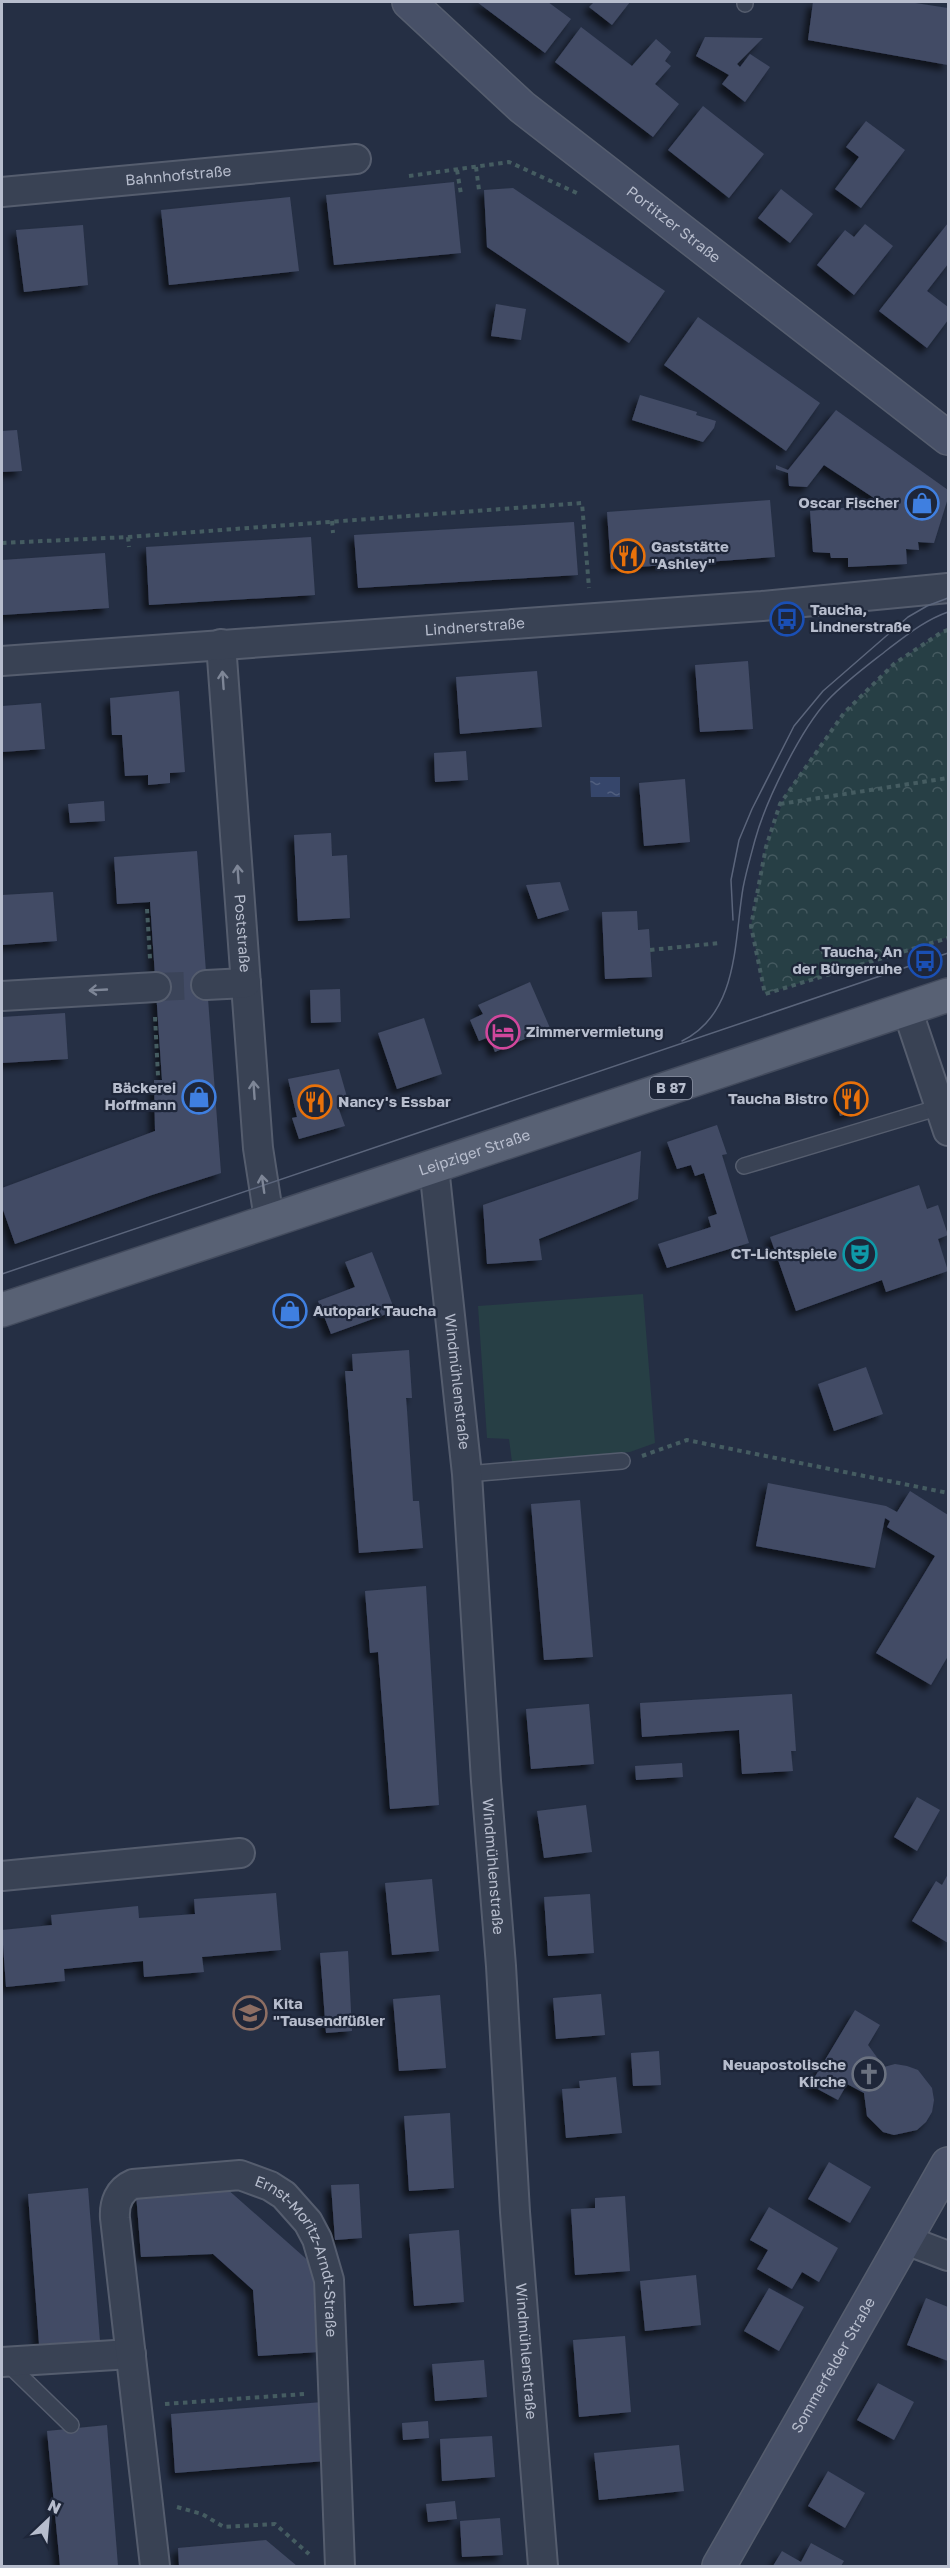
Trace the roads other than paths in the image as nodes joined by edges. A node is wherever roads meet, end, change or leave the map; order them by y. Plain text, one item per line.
1 (409, 2) edge
2 (356, 159) dead end
3 (2, 192) edge
4 (948, 438) edge
5 (948, 588) edge
6 (221, 644) junction
7 (2, 661) edge
8 (246, 983) junction
9 (206, 985) tunnel mouth
10 (154, 988) tunnel mouth
11 (948, 994) edge
12 (2, 996) edge
13 (907, 1009) junction
14 (944, 1119) edge
15 (744, 1166) dead end
16 (434, 1167) junction
17 (269, 1220) junction
18 (2, 1310) edge
19 (622, 1461) road end
20 (467, 1474) junction
21 (240, 1853) dead end
22 (2, 1876) edge
23 (948, 2164) edge
24 (906, 2240) junction
25 (948, 2256) edge
26 (131, 2354) junction
27 (4, 2362) edge
28 (71, 2425) dead end
29 (328, 2563) edge
30 (155, 2566) edge
31 (543, 2566) edge
32 (719, 2566) edge

1 - 4 main road, Portitzer Straße
2 - 3 street, Bahnhofstraße
5 - 6 street, Lindnerstraße
6 - 7 street, Lindnerstraße
8 -> 6 street, Poststraße
8 - 9 street
17 -> 8 street, Poststraße
10 -> 12 street
11 - 13 main road, Leipziger Straße / B 87
13 - 14 street
13 - 16 main road, Leipziger Straße / B 87
14 - 15 lane
16 - 17 main road, Leipziger Straße / B 87
16 - 20 street, Windmühlenstraße
17 - 18 main road, Leipziger Straße / B 87
19 - 20 lane
20 - 31 street, Windmühlenstraße
21 - 22 street
23 - 24 main road, Sommerfelder Straße
24 - 25 street
24 - 32 main road, Sommerfelder Straße
26 - 27 street
26 - 29 street, Ernst-Moritz-Arndt-Straße
26 - 30 street, Ernst-Moritz-Arndt-Straße
27 - 28 lane

